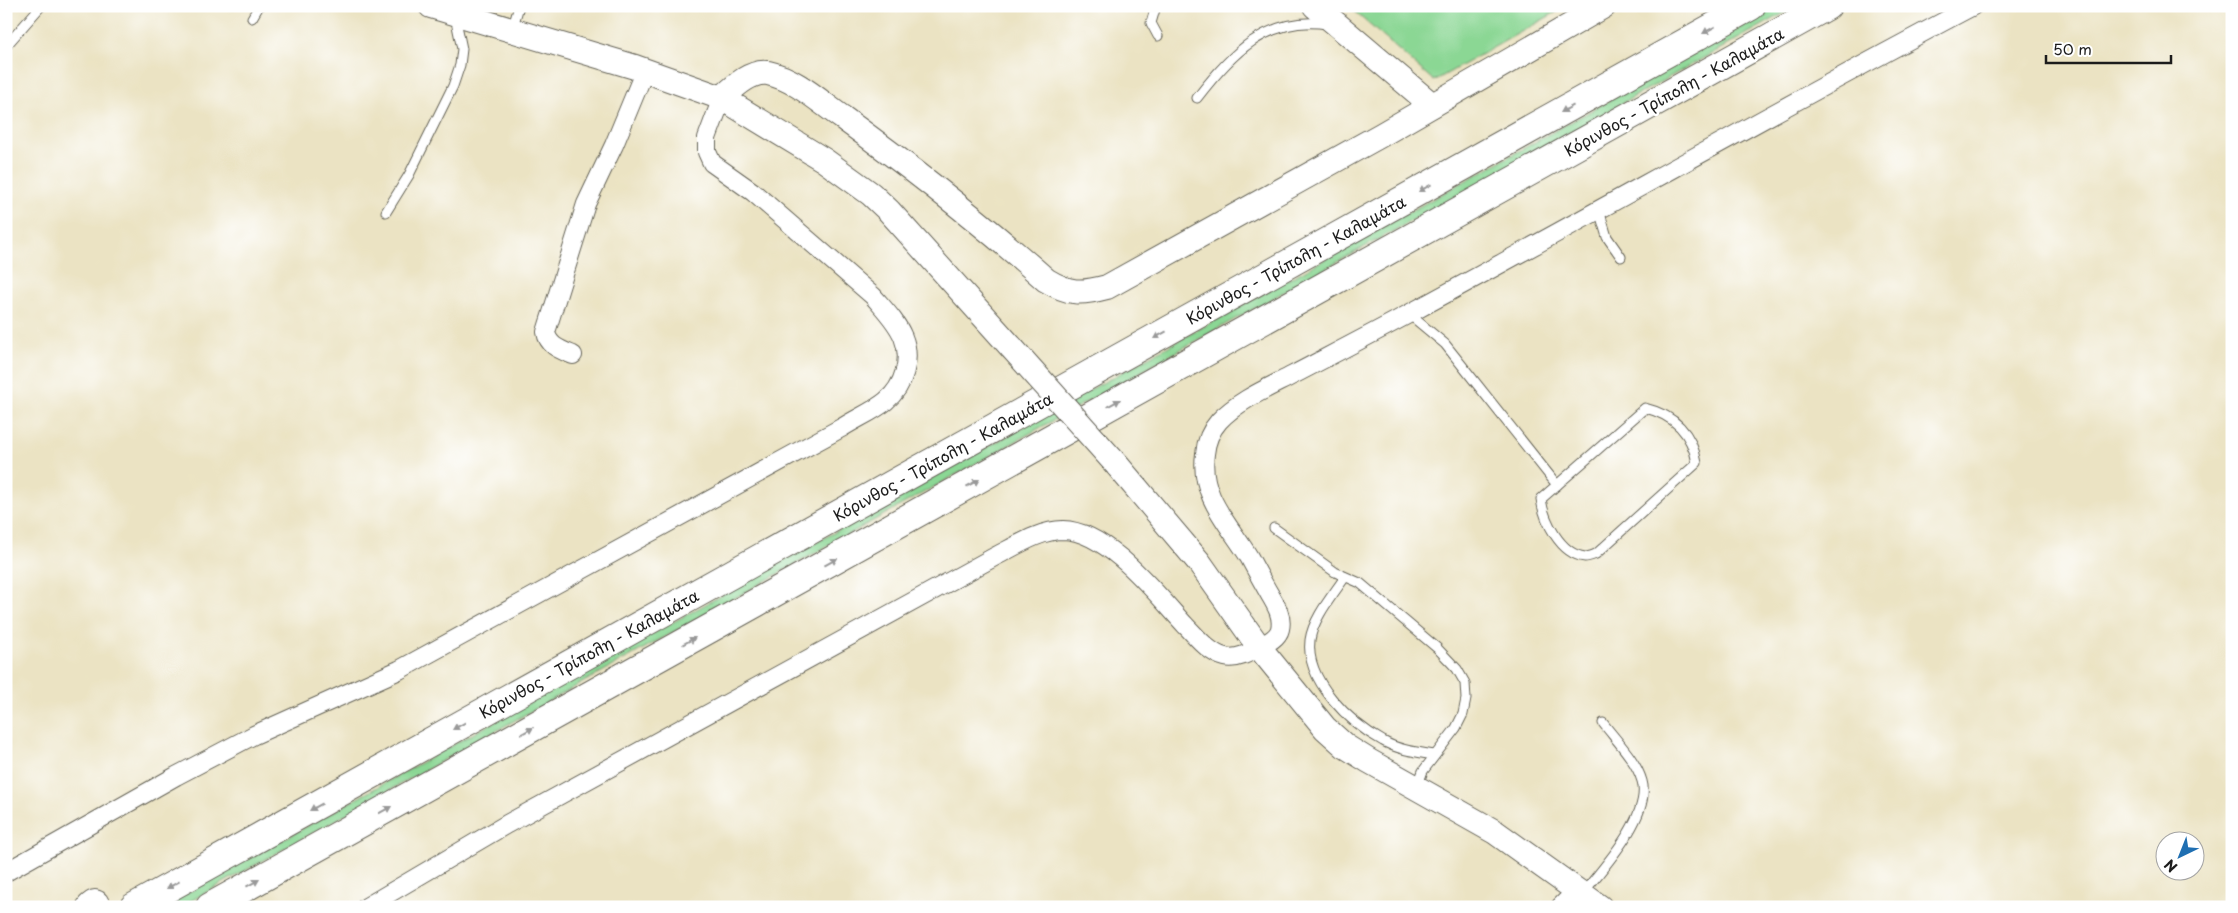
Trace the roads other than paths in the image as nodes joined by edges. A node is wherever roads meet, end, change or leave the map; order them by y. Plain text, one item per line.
1 (41, 6) edge
2 (259, 6) edge
3 (431, 6) edge
4 (519, 6) edge
5 (1156, 6) edge
6 (1315, 6) edge
7 (1604, 6) edge
8 (1751, 6) edge
9 (1827, 6) edge
10 (1973, 6) edge
11 (454, 13) junction
12 (252, 18) dead end
13 (1337, 25) junction
14 (512, 30) junction
15 (1158, 36) dead end
16 (6, 46) edge
17 (645, 70) junction
18 (722, 98) junction
19 (1197, 98) dead end
20 (1432, 105) junction
21 (1599, 210) junction
22 (386, 212) dead end
23 (1620, 257) dead end
24 (1409, 314) junction
25 (573, 355) dead end
26 (1557, 485) junction
27 (1274, 528) dead end
28 (1345, 577) junction
29 (1259, 647) junction
30 (1604, 723) dead end
31 (434, 740) junction
32 (1434, 755) junction
33 (312, 788) dead end
34 (1417, 788) junction
35 (342, 834) junction
36 (318, 860) dead end
37 (6, 872) edge
38 (1587, 897) edge
39 (134, 907) edge
40 (210, 907) edge
41 (366, 907) edge
42 (1560, 907) edge

1 - 16 lane
2 - 12 lane
3 - 11 street
4 - 14 lane
5 - 15 lane
6 - 13 street
7 - 20 street
8 -> 31 highway, Κόρινθος - Τρίπολη - Καλαμάτα
35 -> 9 highway, Κόρινθος - Τρίπολη - Καλαμάτα
10 - 21 street
11 - 14 street
11 - 22 lane
13 - 19 lane
13 - 20 street
14 - 17 street
17 - 18 street
17 - 25 street
18 - 20 street
18 - 29 street, bridge
18 - 37 street
21 - 23 lane
21 - 24 street
24 - 26 lane
24 - 29 street
26 - 26 lane
27 - 28 lane
28 - 32 lane
28 - 32 lane
29 - 34 street
29 - 41 street
30 - 38 lane
31 - 33 highway
31 -> 39 highway, Κόρινθος - Τρίπολη - Καλαμάτα
32 - 34 lane
34 - 38 street
35 - 36 highway
40 -> 35 highway, Κόρινθος - Τρίπολη - Καλαμάτα
38 - 42 street

